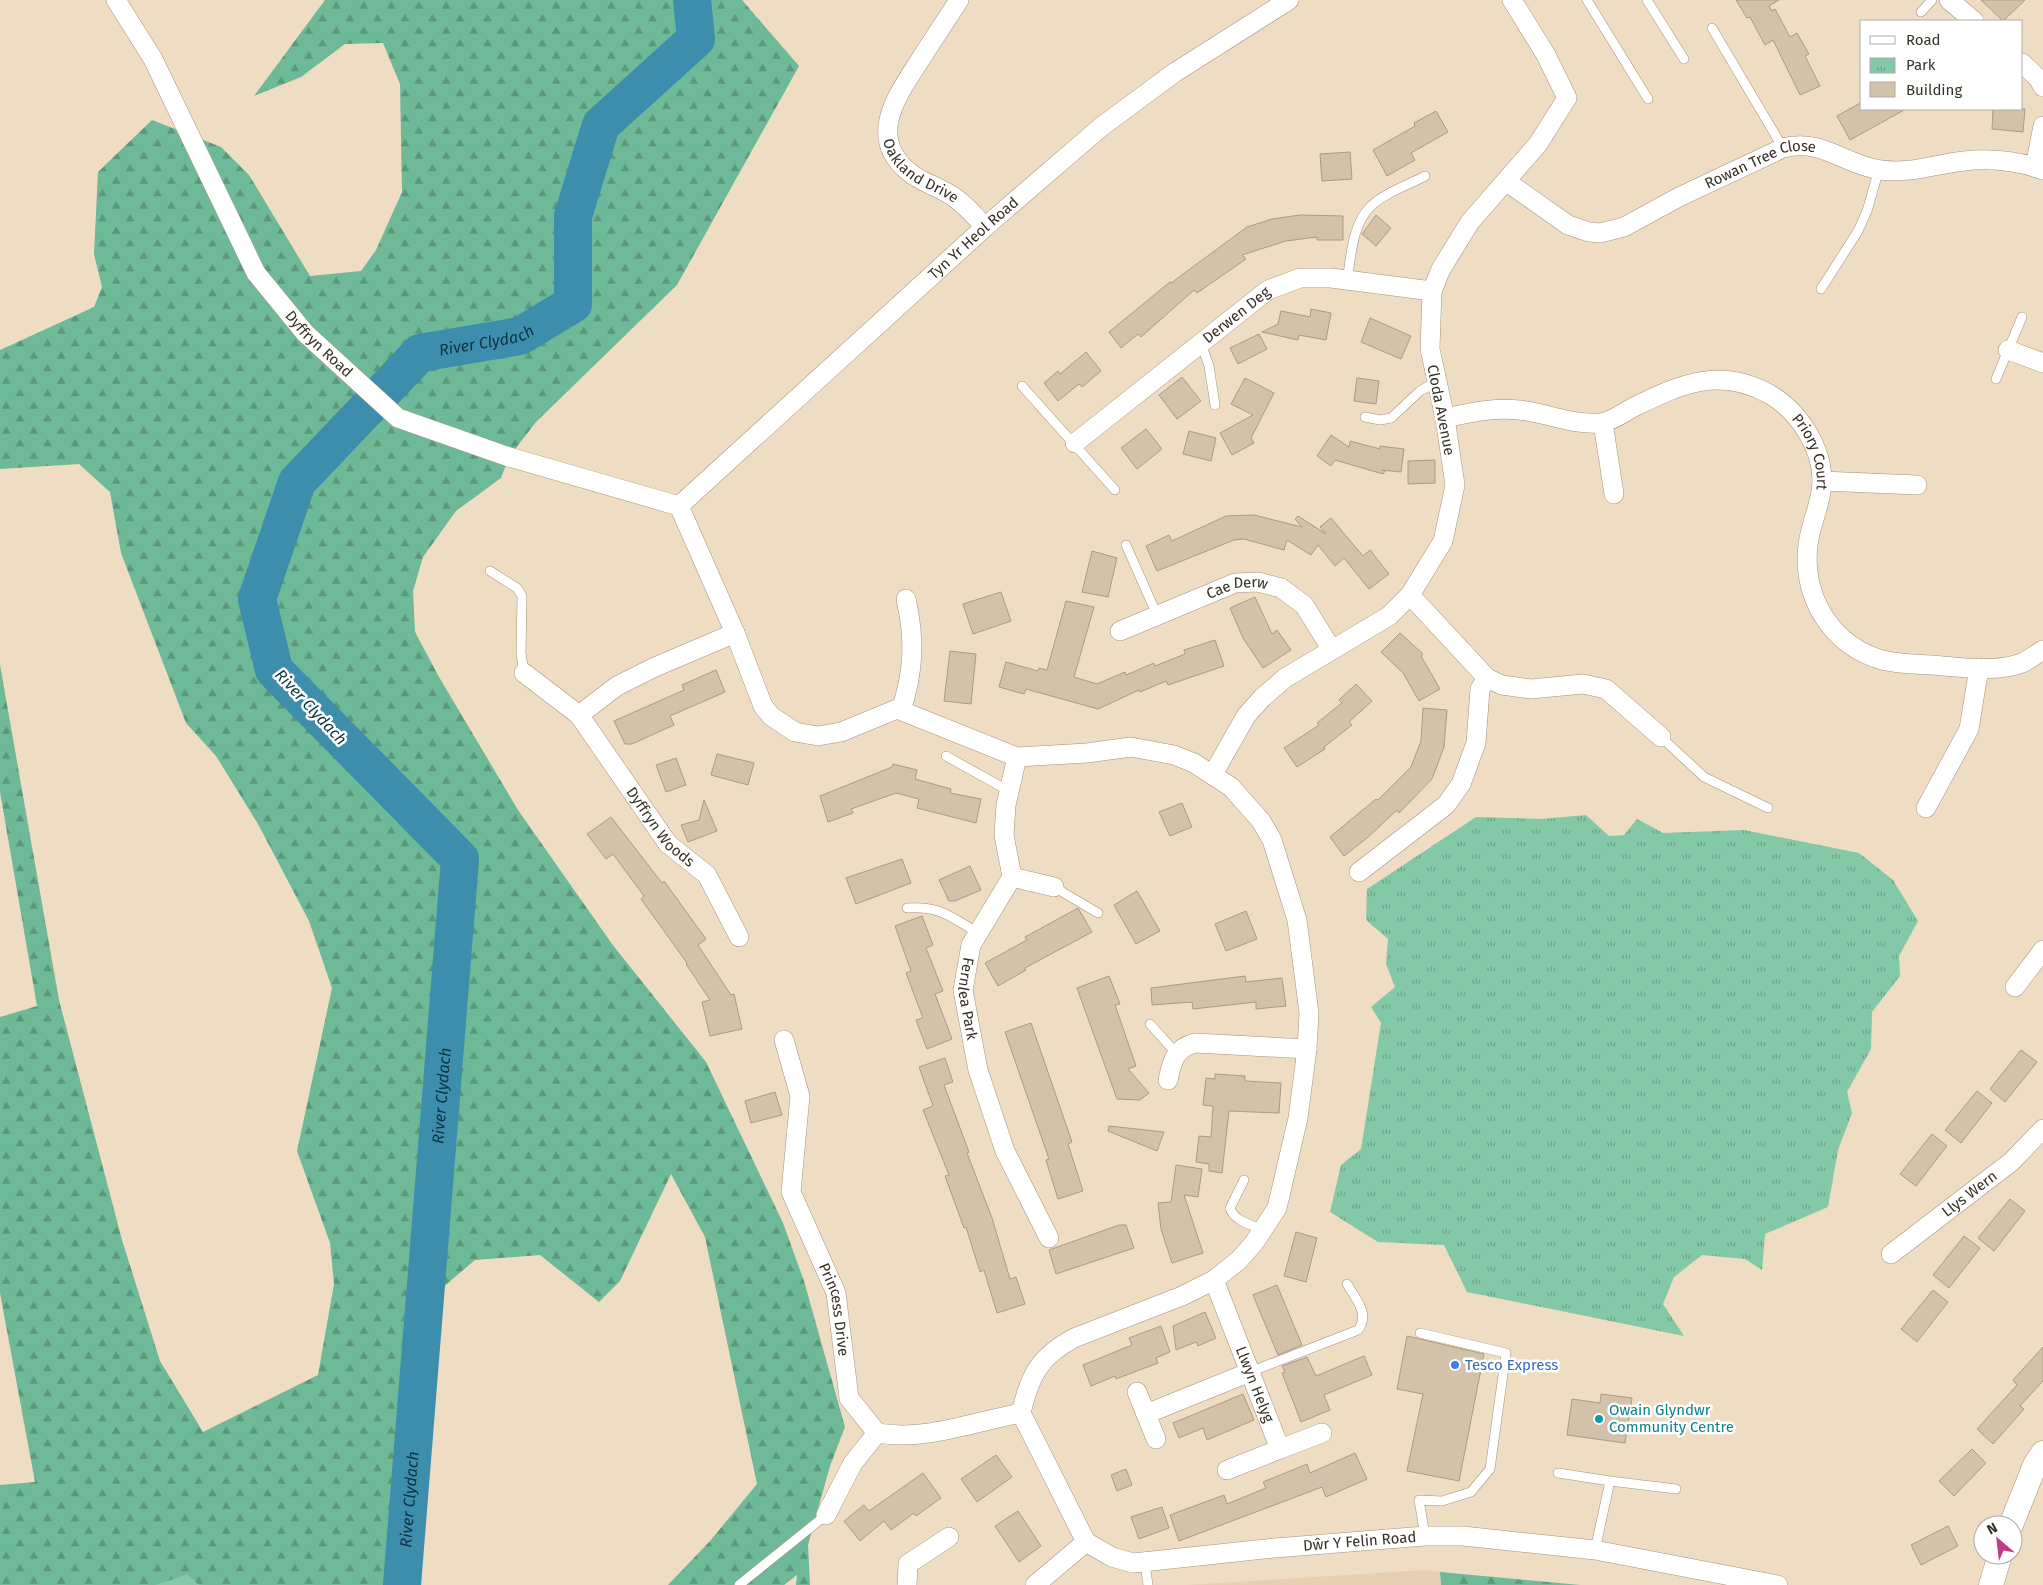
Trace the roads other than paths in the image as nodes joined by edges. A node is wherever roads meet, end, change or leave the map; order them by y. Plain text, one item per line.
1 (116, 0) edge
2 (959, 0) edge
3 (1290, 0) edge
4 (1512, 0) edge
5 (1587, 0) edge
6 (1647, 0) edge
7 (1932, 0) edge
8 (1949, 0) edge
9 (1921, 12) dead end
10 (1973, 20) edge
11 (1712, 28) dead end
12 (1684, 59) dead end
13 (2023, 64) edge
14 (2043, 87) edge
15 (1648, 99) dead end
16 (2043, 126) edge
17 (1784, 148) junction
18 (2039, 168) edge
19 (1879, 169) junction
20 (1425, 176) dead end
21 (1507, 182) junction
22 (985, 228) junction
23 (1347, 281) junction
24 (1821, 289) dead end
25 (1432, 290) junction
26 (2022, 317) dead end
27 (1201, 344) junction
28 (2008, 350) junction
29 (2043, 364) edge
30 (1996, 379) dead end
31 (1436, 382) junction
32 (1022, 386) dead end
33 (1215, 405) dead end
34 (1365, 417) dead end
35 (1445, 418) junction
36 (1603, 423) junction
37 (1075, 443) junction
38 (1822, 481) junction
39 (1917, 485) dead end
40 (1115, 490) dead end
41 (1614, 494) dead end
42 (679, 506) junction
43 (1126, 545) dead end
44 (490, 571) dead end
45 (1410, 595) junction
46 (906, 599) dead end
47 (1157, 614) junction
48 (1120, 631) dead end
49 (735, 634) junction
50 (1332, 650) junction
51 (2043, 650) edge
52 (1979, 668) junction
53 (524, 673) joint
54 (1486, 678) junction
55 (901, 710) junction
56 (579, 716) junction
57 (1662, 737) joint
58 (946, 756) dead end
59 (1017, 757) junction
60 (1213, 774) junction
61 (1010, 790) junction
62 (1768, 808) dead end
63 (1926, 808) dead end
64 (1359, 872) dead end
65 (1012, 876) junction
66 (1054, 887) joint
67 (906, 908) dead end
68 (1098, 914) dead end
69 (978, 933) junction
70 (739, 937) dead end
71 (2043, 950) edge
72 (2015, 988) dead end
73 (1150, 1024) dead end
74 (784, 1040) dead end
75 (1307, 1049) junction
76 (1176, 1053) junction
77 (1168, 1080) dead end
78 (2043, 1129) edge
79 (1244, 1180) dead end
80 (1263, 1230) junction
81 (1050, 1238) dead end
82 (1891, 1254) dead end
83 (1214, 1280) junction
84 (1347, 1284) dead end
85 (1420, 1333) dead end
86 (1250, 1372) junction
87 (1137, 1392) dead end
88 (1021, 1413) junction
89 (1146, 1414) junction
90 (1322, 1433) dead end
91 (877, 1434) junction
92 (1156, 1439) dead end
93 (1280, 1449) junction
94 (2043, 1453) edge
95 (1227, 1470) dead end
96 (1558, 1473) dead end
97 (1610, 1481) junction
98 (1676, 1489) dead end
99 (826, 1515) joint
100 (2015, 1515) edge
101 (949, 1536) dead end
102 (1425, 1536) junction
103 (1086, 1542) junction
104 (1596, 1550) junction
105 (1145, 1564) junction
106 (1997, 1565) edge
107 (739, 1585) edge
108 (907, 1585) edge
109 (1035, 1585) edge
110 (1148, 1585) edge
111 (1778, 1585) edge
112 (1991, 1585) edge

1 - 42 street, Dyffryn Road
2 - 22 street, Oakland Drive
3 - 22 street, Tyn Yr Heol Road
4 - 21 street, Cloda Avenue
5 - 15 lane
6 - 12 lane
7 - 9 lane
8 - 10 street
11 - 17 lane
13 - 14 street
16 - 18 street, Rowan Tree Close
17 - 19 street, Rowan Tree Close
17 - 21 street, Rowan Tree Close
18 - 19 street, Rowan Tree Close
19 - 24 lane
20 - 23 lane
21 - 25 street, Cloda Avenue
22 - 42 street, Tyn Yr Heol Road
23 - 25 street, Derwen Deg
23 - 27 street, Derwen Deg
25 - 31 street, Cloda Avenue
26 - 28 lane
27 - 33 lane
27 - 37 street, Derwen Deg
28 - 29 street
28 - 30 lane
31 - 34 lane
31 - 35 street, Cloda Avenue
32 - 37 lane
35 - 36 street, Priory Court
35 - 45 street, Cloda Avenue
36 - 38 street, Priory Court
36 - 41 street
37 - 40 lane
38 - 39 street
38 - 52 street, Priory Court
42 - 49 street
43 - 47 lane
44 - 53 lane
45 - 50 street, Cloda Avenue
45 - 54 street
46 - 55 street
47 - 48 street, Cae Derw
47 - 50 street, Cae Derw
49 - 55 street
49 - 56 street
50 - 60 street, Cloda Avenue
51 - 52 street, Priory Court
52 - 63 street
53 - 56 street, Dyffryn Woods
54 - 57 street
54 - 64 street
55 - 59 street
56 - 70 street, Dyffryn Woods
57 - 62 lane
58 - 61 lane
59 - 60 street
59 - 61 street
60 - 75 street
61 - 65 street
65 - 66 street
65 - 69 street, Fernlea Park
66 - 68 lane
67 - 69 lane
69 - 81 street, Fernlea Park
71 - 72 street
73 - 76 lane
74 - 91 street, Princess Drive
75 - 76 street
75 - 80 street
76 - 77 street
78 - 82 street, Llys Wern
79 - 80 lane
80 - 83 street
83 - 86 street, Llwyn Helyg
83 - 88 street
84 - 86 lane
85 - 102 lane
86 - 89 street
86 - 93 street, Llwyn Helyg
87 - 89 street
88 - 91 street
88 - 103 street
89 - 92 street
90 - 93 street
91 - 99 street
93 - 95 street
94 - 100 street
96 - 97 lane
97 - 98 lane
97 - 104 lane
99 - 107 lane
101 - 108 street
102 - 104 street, Dŵr Y Felin Road
102 - 105 street, Dŵr Y Felin Road
103 - 105 street, Dŵr Y Felin Road
103 - 109 street
104 - 111 street, Dŵr Y Felin Road
105 - 110 lane
106 - 112 street

